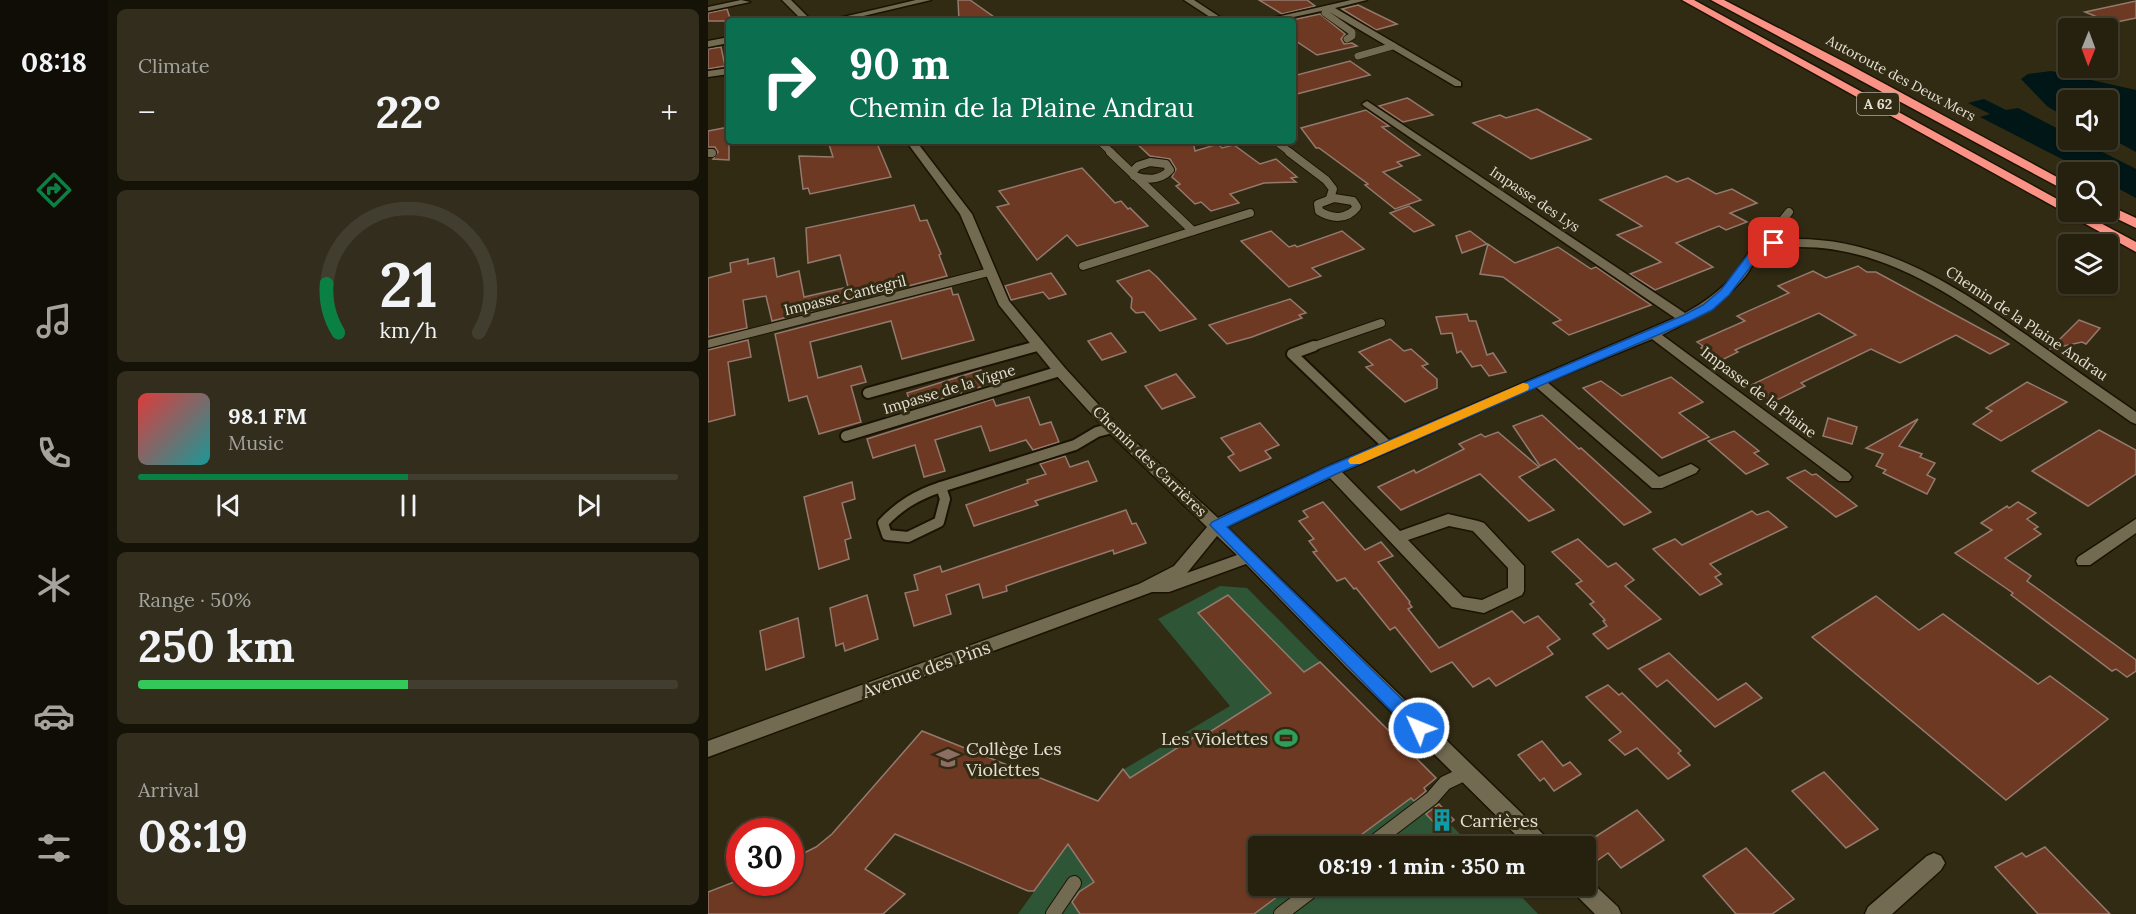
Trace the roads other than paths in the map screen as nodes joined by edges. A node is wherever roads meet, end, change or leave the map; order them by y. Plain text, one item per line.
1 (745, 0) edge
2 (786, 0) edge
3 (927, 0) edge
4 (1188, 0) edge
5 (1364, 0) edge
6 (1687, 0) edge
7 (1716, 0) edge
8 (1329, 6) edge
9 (708, 9) edge
10 (805, 18) edge
11 (844, 18) edge
12 (1217, 18) edge
13 (1276, 18) edge
14 (1347, 39) dead end
15 (726, 41) edge
16 (708, 44) edge
17 (1393, 46) junction
18 (1358, 56) dead end
19 (726, 71) edge
20 (708, 74) edge
21 (1458, 84) dead end
22 (1367, 104) dead end
23 (913, 144) edge
24 (1102, 144) edge
25 (1279, 144) edge
26 (2058, 183) edge
27 (1330, 198) dead end
28 (2058, 204) edge
29 (1789, 212) dead end
30 (1250, 213) dead end
31 (2118, 214) edge
32 (2090, 222) edge
33 (2136, 224) edge
34 (1193, 231) junction
35 (1774, 243) junction
36 (2136, 248) edge
37 (1083, 266) dead end
38 (989, 272) junction
39 (1686, 319) junction
40 (1381, 322) dead end
41 (1653, 334) junction
42 (708, 344) edge
43 (1039, 346) junction
44 (1060, 371) junction
45 (1537, 381) junction
46 (868, 393) dead end
47 (2136, 419) edge
48 (1112, 428) junction
49 (846, 436) dead end
50 (1388, 446) junction
51 (1691, 469) dead end
52 (1332, 471) junction
53 (1844, 477) dead end
54 (941, 487) junction
55 (1217, 525) junction
56 (2136, 525) edge
57 (1395, 538) junction
58 (1249, 557) junction
59 (2084, 561) dead end
60 (1145, 588) junction
61 (708, 749) edge
62 (1466, 773) junction
63 (1382, 836) edge
64 (1531, 836) edge
65 (1934, 863) dead end
66 (1074, 883) dead end
67 (1305, 896) edge
68 (1592, 896) edge
69 (1053, 914) edge
70 (1281, 914) edge
71 (1610, 914) edge
72 (1876, 914) edge

1 - 9 street
2 - 10 street
3 - 11 street
4 - 12 street
5 - 8 street
6 - 28 highway, A 62
7 - 26 highway, Autoroute des Deux Mers / A 62
8 - 13 street
8 - 14 lane
8 - 17 street
15 - 16 street
17 - 18 lane
17 - 21 street
19 - 20 street
22 - 39 street, Impasse des Lys
23 - 38 street, Chemin des Carrières
24 - 34 lane
25 - 27 lane
29 - 35 lane
30 - 34 lane
31 - 33 highway
32 - 36 highway, A 62
34 - 37 lane
35 - 39 street
35 - 47 street, Chemin de la Plaine Andrau
38 - 42 lane, Impasse Cantegril
38 - 43 street, Chemin des Carrières
39 - 41 street
40 - 50 lane
41 - 45 street
41 - 53 street, Impasse de la Plaine
43 - 44 street, Chemin des Carrières
43 - 46 lane, Impasse de la Vigne
44 - 48 street, Chemin des Carrières
44 - 49 lane, Impasse de la Vigne
45 - 50 street
45 - 51 street
48 - 54 lane
48 - 55 street, Chemin des Carrières
50 - 52 street
52 - 55 street
52 - 57 street
54 - 54 lane
55 - 58 street, Chemin des Carrières
55 - 60 street, Avenue des Pins
56 - 59 street
57 - 57 street
58 - 60 street, Avenue des Pins
58 - 62 street, Chemin des Carrières
60 - 61 street, Avenue des Pins
62 - 63 lane
62 - 64 street, Chemin des Carrières
65 - 72 street
66 - 69 lane
67 - 70 lane
68 - 71 street

